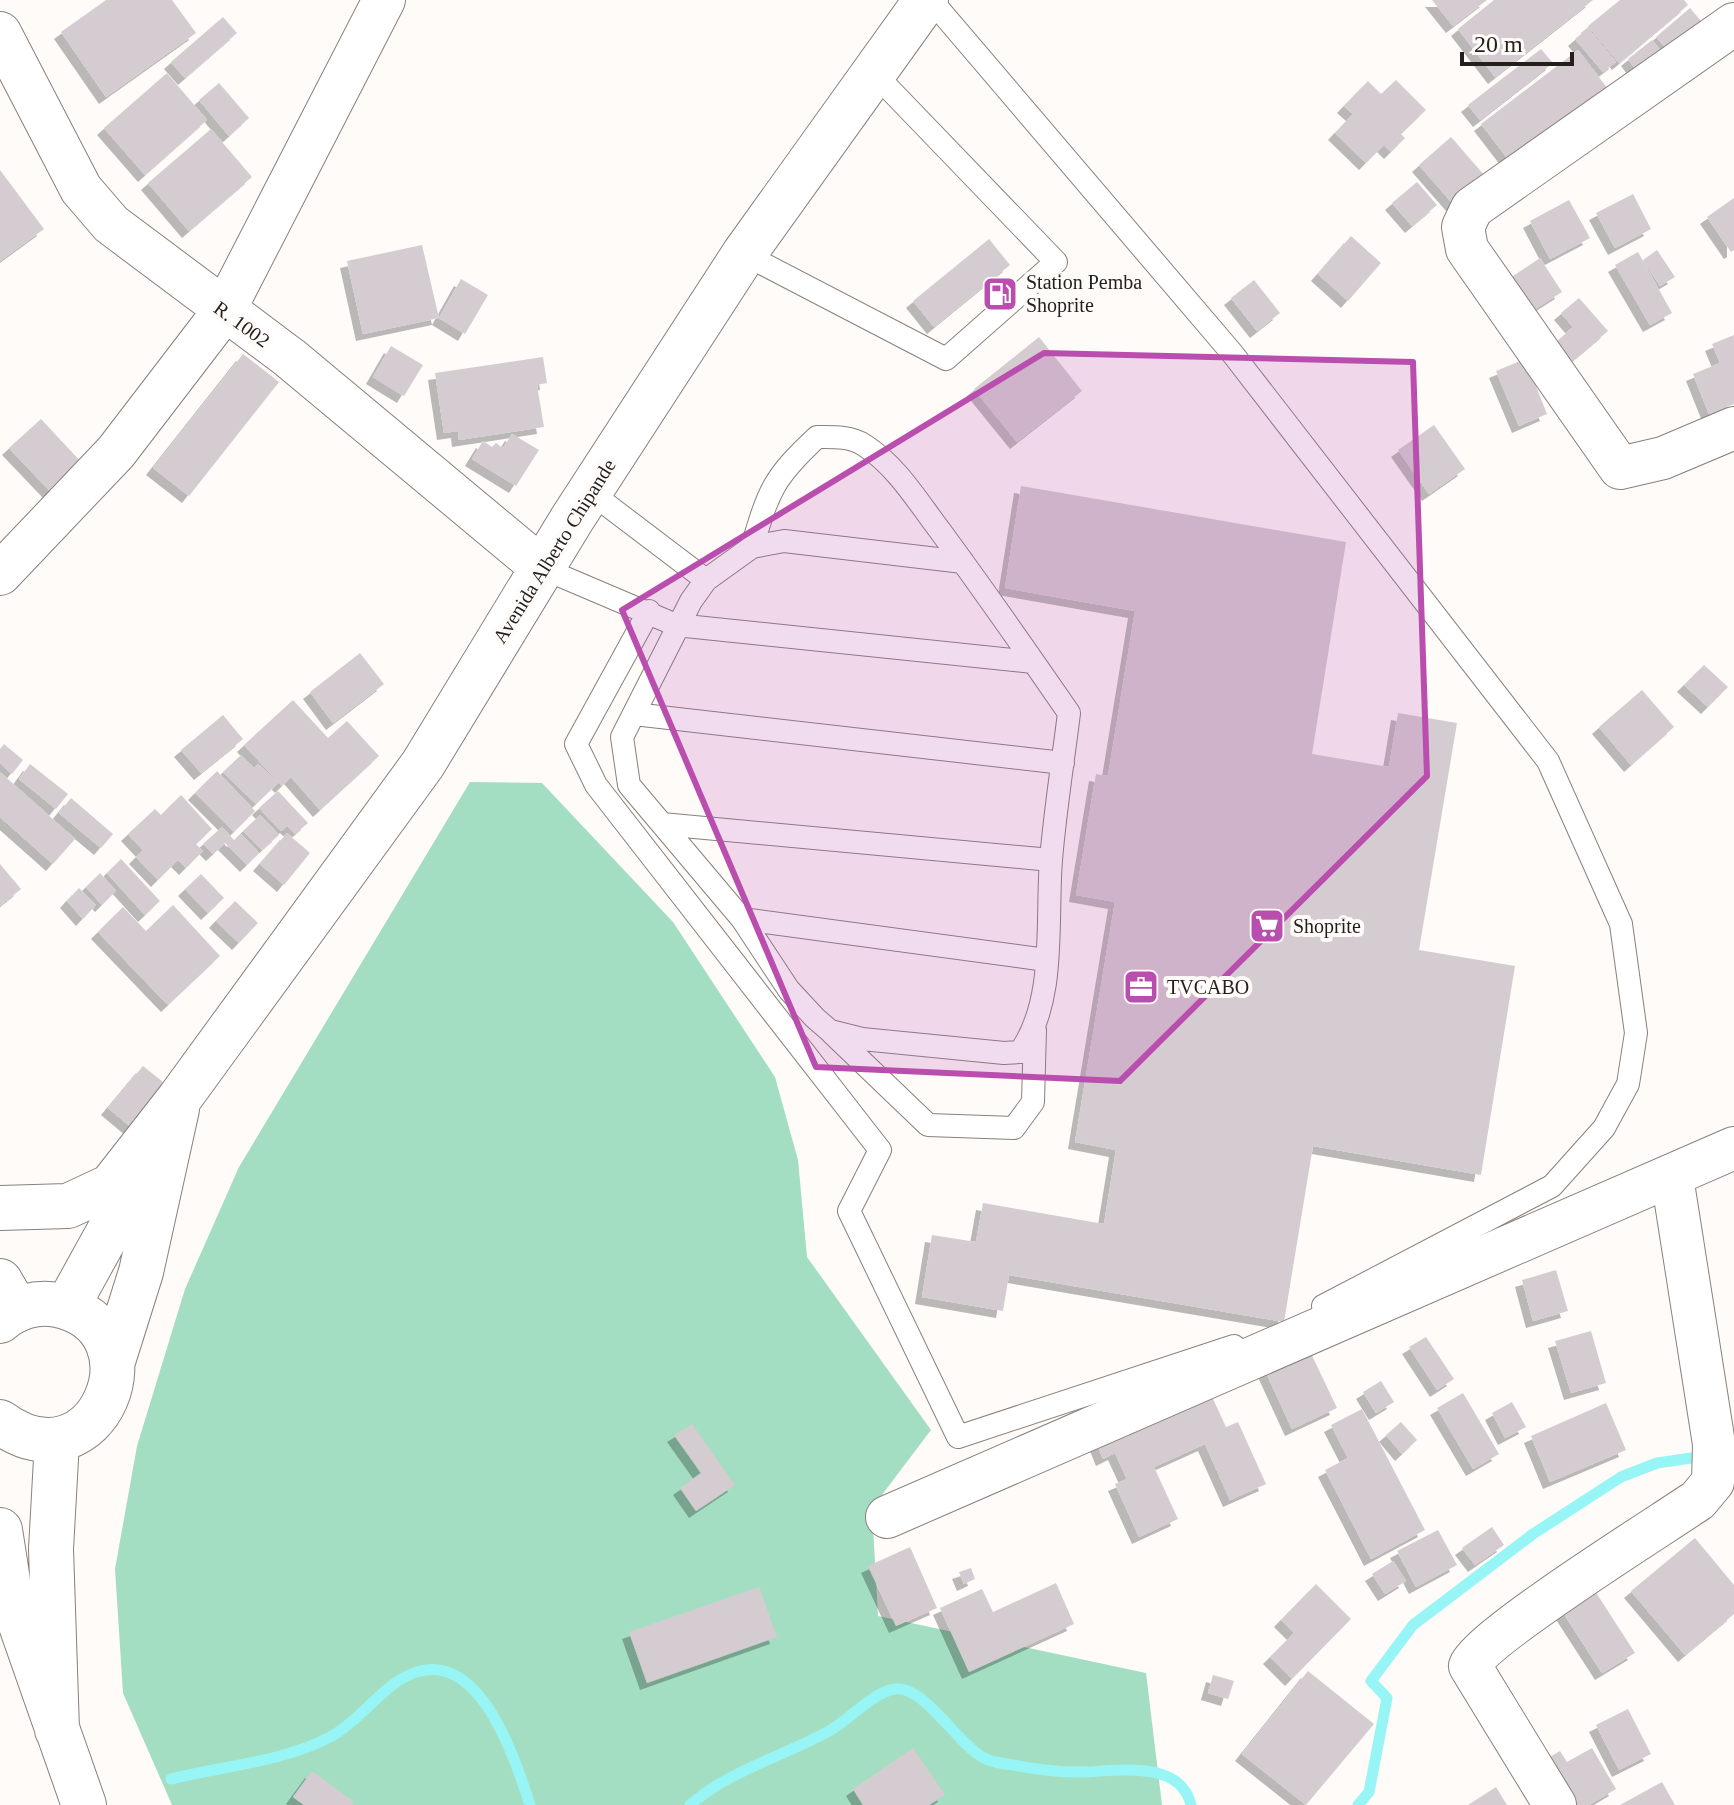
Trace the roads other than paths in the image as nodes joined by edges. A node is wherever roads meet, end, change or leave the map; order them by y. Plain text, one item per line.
1 (384, 0) edge
2 (928, 0) edge
3 (1734, 24) edge
4 (0, 33) edge
5 (872, 71) junction
6 (744, 254) junction
7 (224, 311) junction
8 (1734, 428) edge
9 (590, 492) junction
10 (752, 547) junction
11 (963, 562) junction
12 (542, 568) junction
13 (0, 574) edge
14 (706, 580) junction
15 (649, 611) junction
16 (676, 625) junction
17 (1033, 662) junction
18 (634, 714) junction
19 (1063, 763) junction
20 (662, 824) junction
21 (1051, 860) junction
22 (742, 919) junction
23 (1046, 960) junction
24 (1035, 1030) junction
25 (830, 1031) junction
26 (179, 1099) junction
27 (1734, 1148) edge
28 (1672, 1177) junction
29 (0, 1208) edge
30 (6, 1304) edge
31 (67, 1307) junction
32 (113, 1361) junction
33 (0, 1422) edge
34 (57, 1441) junction
35 (887, 1517) dead end
36 (0, 1530) edge
37 (57, 1730) junction
38 (84, 1805) edge
39 (1555, 1805) edge

1 - 7 street
2 - 5 main road, Avenida Alberto Chipande
2 - 15 lane
3 - 8 street
4 - 7 street, R. 1002
5 - 6 main road, Avenida Alberto Chipande
5 - 6 lane
6 - 9 main road, Avenida Alberto Chipande
7 - 12 street, R. 1002
7 - 13 street
9 - 12 main road, Avenida Alberto Chipande
9 - 14 lane
10 - 11 lane
10 - 11 lane
10 - 14 lane
11 - 17 lane
12 - 15 lane
12 - 26 main road, Avenida Alberto Chipande
14 - 16 lane
15 - 16 lane
16 - 17 lane
16 - 18 lane
17 - 19 lane
18 - 19 lane
18 - 20 lane
19 - 21 lane
20 - 21 lane
20 - 22 lane
21 - 23 lane
22 - 23 lane
22 - 25 lane
23 - 24 lane
24 - 25 lane
24 - 25 lane
26 - 29 main road
26 - 31 main road
26 - 32 main road
27 - 28 street
28 - 35 street
28 - 39 street
30 - 31 main road
31 - 32 main road
32 - 34 main road
33 - 34 main road
34 - 37 main road
36 - 37 main road
37 - 38 main road

